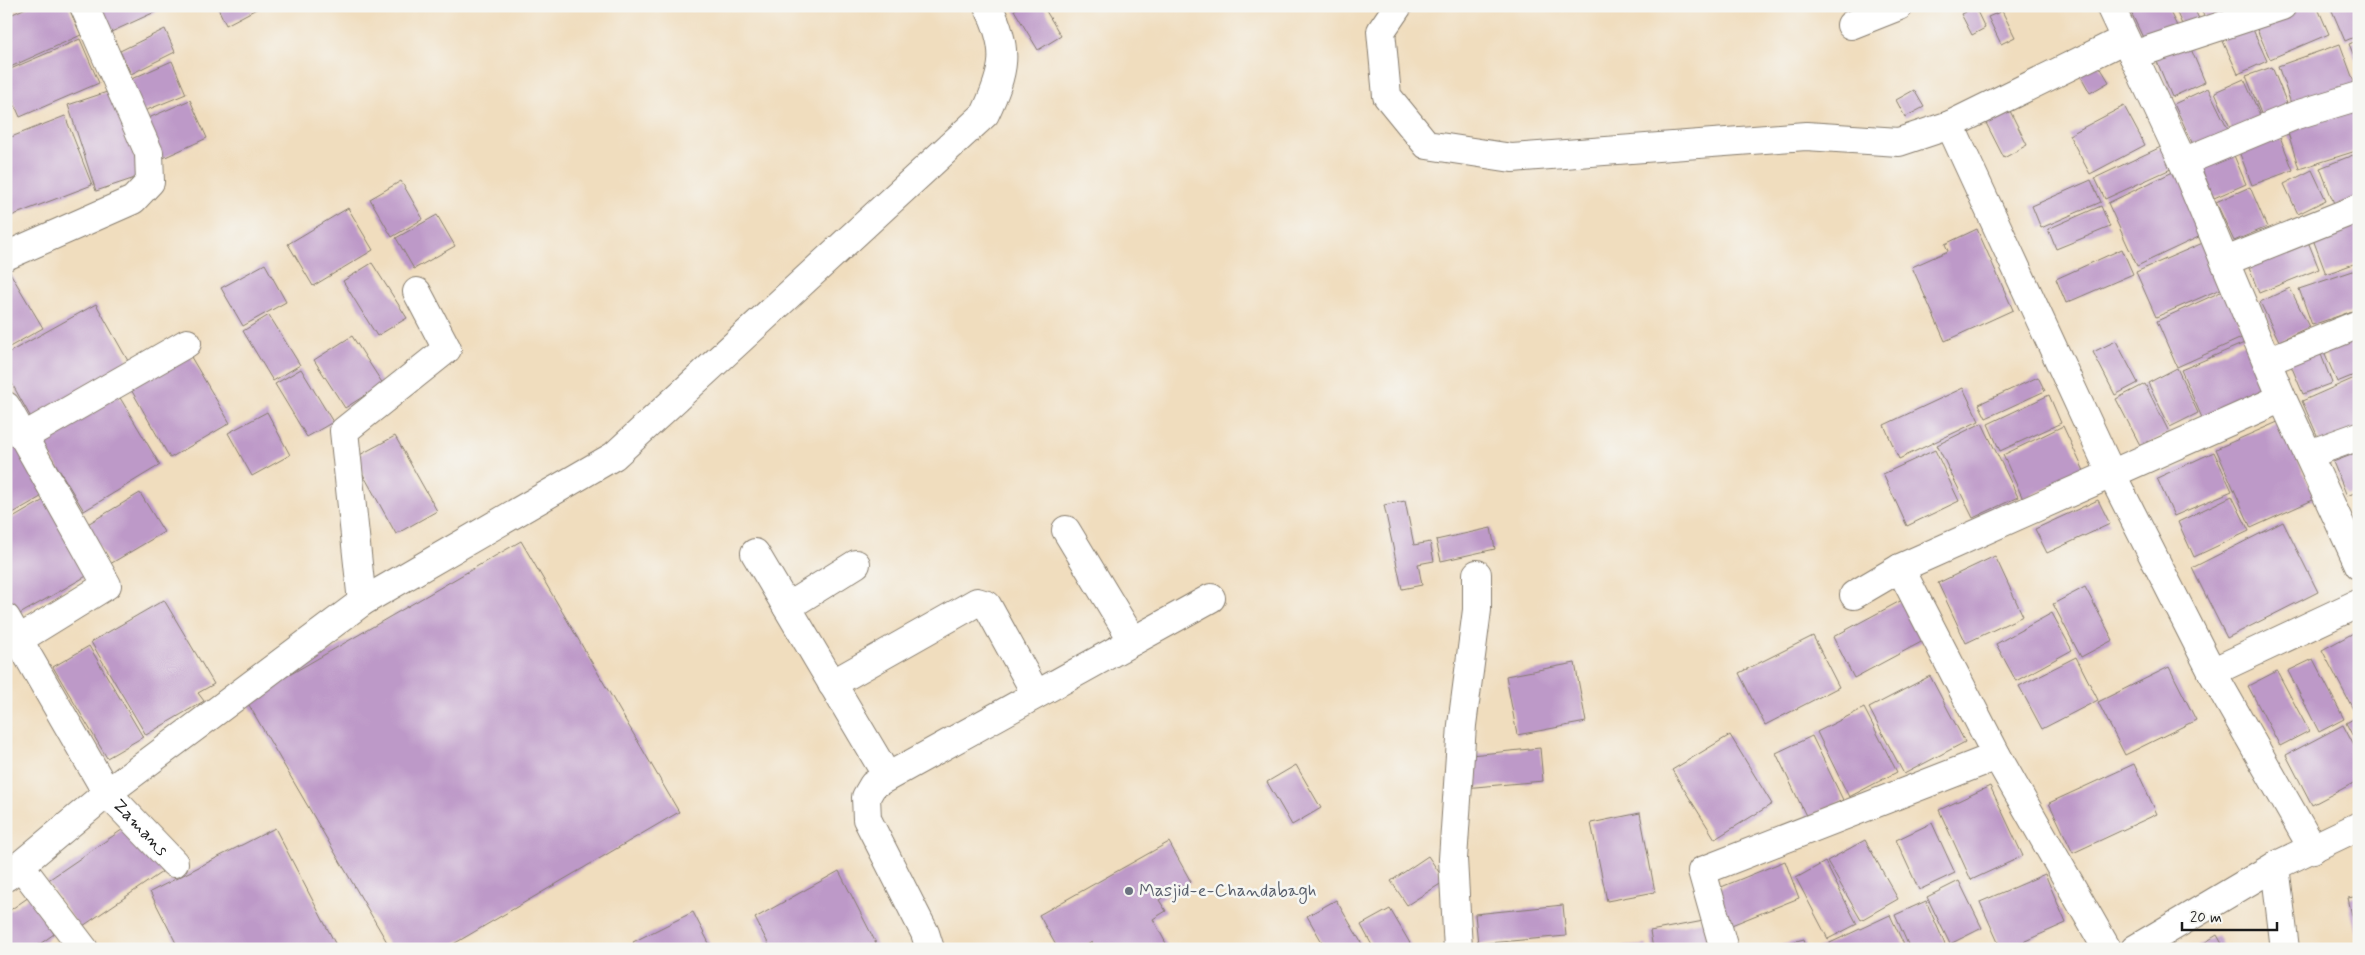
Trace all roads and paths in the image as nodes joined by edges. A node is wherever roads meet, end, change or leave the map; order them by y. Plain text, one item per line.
1 (84, 6) edge
2 (988, 6) edge
3 (1398, 6) edge
4 (1899, 6) edge
5 (2110, 6) edge
6 (2282, 6) edge
7 (1851, 25) dead end
8 (2129, 47) junction
9 (2359, 96) edge
10 (1950, 125) junction
11 (2183, 162) junction
12 (2359, 208) edge
13 (6, 256) edge
14 (2226, 261) junction
15 (417, 292) dead end
16 (2359, 324) edge
17 (187, 343) dead end
18 (2268, 361) junction
19 (2282, 398) junction
20 (6, 406) edge
21 (2359, 436) edge
22 (23, 437) junction
23 (2309, 454) junction
24 (2111, 473) junction
25 (1066, 530) dead end
26 (755, 553) dead end
27 (856, 564) dead end
28 (2359, 564) edge
29 (1900, 568) junction
30 (1477, 574) dead end
31 (1854, 595) dead end
32 (1211, 598) dead end
33 (362, 602) junction
34 (2359, 603) edge
35 (787, 607) junction
36 (12, 629) edge
37 (1133, 641) junction
38 (2212, 672) junction
39 (832, 684) junction
40 (1036, 694) junction
41 (1997, 756) junction
42 (887, 776) junction
43 (107, 793) junction
44 (2359, 826) edge
45 (2313, 849) junction
46 (174, 863) dead end
47 (2275, 866) junction
48 (13, 871) edge
49 (84, 949) edge
50 (930, 949) edge
51 (1458, 949) edge
52 (1724, 949) edge
53 (2107, 949) edge
54 (2135, 949) edge
55 (2285, 949) edge

1 - 13 street
2 - 33 street
3 - 10 street
4 - 7 street
5 - 8 street
6 - 8 street
8 - 10 street
8 - 11 street
9 - 11 street
10 - 24 street
11 - 14 street
12 - 14 street
14 - 18 street
15 - 33 street
16 - 18 street
17 - 22 street
18 - 19 street
19 - 23 street
19 - 24 street
20 - 22 street
21 - 23 street
22 - 36 street
23 - 28 street
24 - 29 street
24 - 38 street
25 - 37 street
26 - 35 street
27 - 35 street
29 - 31 street
29 - 41 street
30 - 51 street
32 - 37 street
33 - 43 street
34 - 38 street
35 - 39 street
36 - 43 street, Zamans
37 - 40 street
38 - 45 street
39 - 40 street
39 - 42 street
40 - 42 street
41 - 52 street
41 - 53 street
42 - 50 street
43 - 46 street, Zamans
43 - 48 street
44 - 45 street
45 - 47 street
47 - 54 street
47 - 55 street
48 - 49 street

